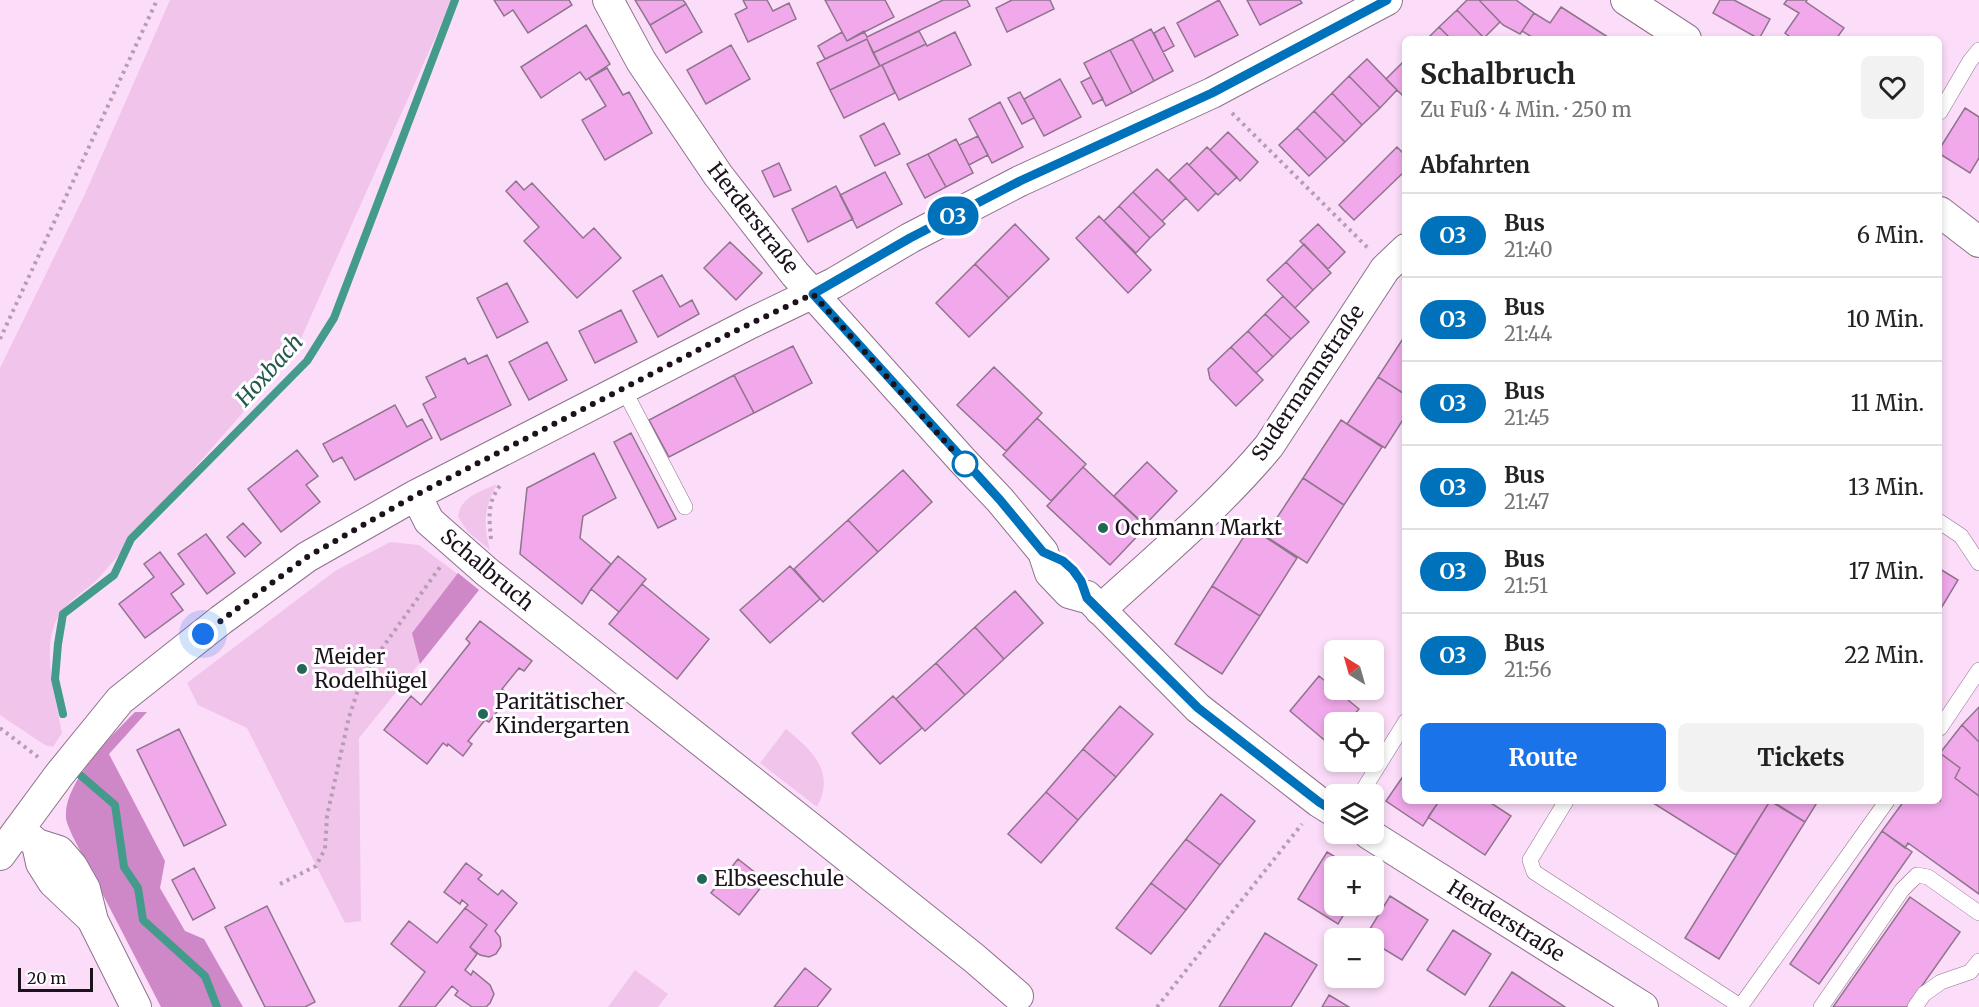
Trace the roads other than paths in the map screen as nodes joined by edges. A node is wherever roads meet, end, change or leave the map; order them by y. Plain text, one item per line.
1 (608, 0) edge
2 (1387, 0) edge
3 (1626, 0) edge
4 (1681, 36) edge
5 (1979, 50) edge
6 (1942, 109) edge
7 (1942, 214) edge
8 (1979, 243) edge
9 (1396, 257) edge
10 (813, 294) junction
11 (623, 388) junction
12 (416, 495) junction
13 (685, 507) dead end
14 (1942, 523) edge
15 (1979, 563) edge
16 (1094, 604) junction
17 (1979, 670) edge
18 (1942, 725) edge
19 (1402, 727) edge
20 (1367, 784) edge
21 (1564, 804) edge
22 (1885, 804) edge
23 (1321, 815) edge
24 (28, 837) junction
25 (1384, 843) edge
26 (0, 855) edge
27 (1979, 913) edge
28 (1979, 961) edge
29 (1018, 996) dead end
30 (136, 1007) edge
31 (1643, 1007) edge
32 (1740, 1007) edge
33 (1821, 1007) edge
34 (1915, 1007) edge

1 - 10 street, Herderstraße
2 - 10 street
3 - 4 street
5 - 6 lane
7 - 8 street
9 - 16 street, Sudermannstraße
10 - 11 street
10 - 16 street, Herderstraße
11 - 12 street
11 - 13 lane
12 - 24 street
12 - 29 street, Schalbruch
14 - 15 lane
16 - 23 street, Herderstraße
17 - 18 lane
19 - 20 lane
21 - 32 lane
22 - 32 lane
24 - 26 street
24 - 30 street
25 - 31 street, Herderstraße
27 - 33 lane
28 - 34 lane

